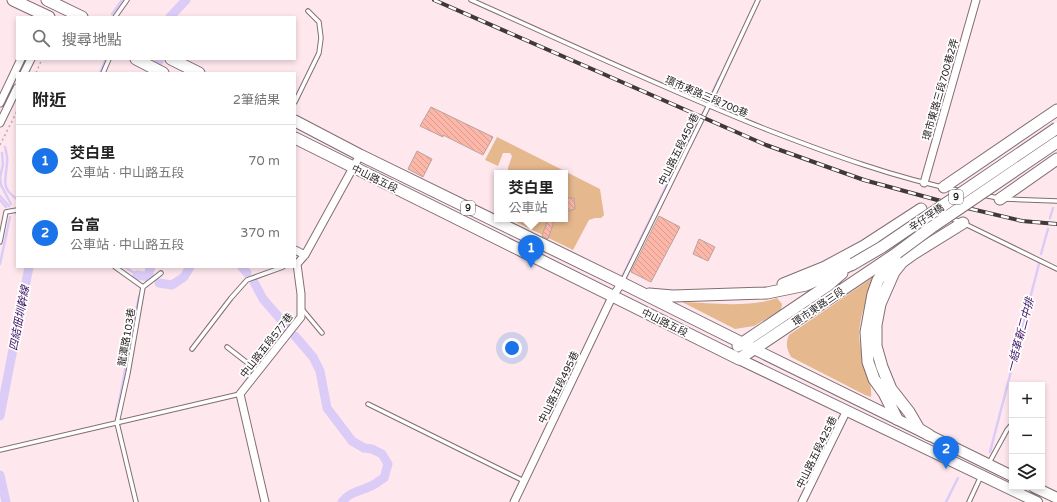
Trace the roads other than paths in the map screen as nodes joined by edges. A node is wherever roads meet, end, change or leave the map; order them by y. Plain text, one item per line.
1 (13, 0) edge
2 (127, 0) edge
3 (471, 0) edge
4 (758, 0) edge
5 (976, 0) edge
6 (50, 2) edge
7 (308, 11) dead end
8 (46, 16) edge
9 (80, 16) edge
10 (116, 16) edge
11 (21, 60) edge
12 (30, 60) edge
13 (109, 60) edge
14 (173, 60) edge
15 (140, 61) edge
16 (24, 72) edge
17 (103, 72) edge
18 (162, 72) edge
19 (197, 72) edge
20 (16, 90) edge
21 (296, 100) edge
22 (0, 103) edge
23 (708, 106) junction
24 (1057, 110) edge
25 (296, 122) edge
26 (0, 123) edge
27 (1057, 128) edge
28 (296, 138) edge
29 (1057, 142) edge
30 (360, 155) junction
31 (1057, 159) edge
32 (353, 167) junction
33 (924, 183) junction
34 (944, 188) junction
35 (1000, 199) junction
36 (1057, 201) edge
37 (921, 209) joint
38 (16, 210) edge
39 (935, 213) dead end
40 (942, 216) dead end
41 (494, 220) edge
42 (497, 222) edge
43 (963, 223) junction
44 (0, 242) edge
45 (296, 250) edge
46 (897, 253) junction
47 (305, 255) junction
48 (853, 264) junction
49 (296, 265) edge
50 (116, 268) edge
51 (280, 268) edge
52 (1057, 269) edge
53 (161, 273) dead end
54 (622, 283) junction
55 (143, 287) junction
56 (642, 293) junction
57 (738, 294) junction
58 (612, 297) junction
59 (302, 309) junction
60 (322, 333) dead end
61 (742, 343) junction
62 (226, 347) dead end
63 (192, 349) dead end
64 (754, 349) junction
65 (727, 353) junction
66 (739, 359) junction
67 (258, 371) junction
68 (240, 394) junction
69 (368, 404) dead end
70 (847, 410) junction
71 (897, 419) junction
72 (117, 423) junction
73 (1009, 428) edge
74 (929, 435) junction
75 (0, 450) edge
76 (988, 464) junction
77 (1009, 474) edge
78 (982, 475) junction
79 (524, 481) junction
80 (1040, 490) edge
81 (1057, 498) edge
82 (136, 502) edge
83 (265, 502) edge
84 (514, 502) edge
85 (802, 502) edge
86 (968, 502) edge
87 (1037, 502) edge

1 - 8 main road
2 - 10 lane
3 - 23 lane, 環市東路三段700巷
4 - 23 lane, 中山路五段450巷
5 - 33 street, 環市東路三段700巷2弄
6 - 8 street
6 - 9 main road
7 - 21 lane
11 - 22 street
12 - 16 street
13 - 17 lane
14 - 19 main road
15 - 18 main road
20 - 26 street
23 - 33 lane, 環市東路三段700巷
23 - 54 lane, 中山路五段450巷
24 - 34 main road
25 - 30 main road, 中山路五段 / 9
27 - 48 main road, 辛仔罕橋 / 9, bridge
28 - 32 main road, 中山路五段 / 9
29 - 46 main road, 辛仔罕橋 / 9, bridge
30 - 32 street, 中山路五段577巷
30 - 41 main road, 中山路五段 / 9
31 - 35 main road
32 - 47 street, 中山路五段577巷
32 - 58 main road, 中山路五段 / 9
33 - 34 lane, 環市東路三段700巷
34 - 35 lane, 環市東路三段700巷
35 - 36 lane, 環市東路三段700巷
37 - 39 lane
37 - 57 main road
38 - 44 lane
40 - 43 lane
42 - 54 main road, 中山路五段 / 9
43 - 52 lane
43 - 74 main road
45 - 47 street
46 - 64 main road, 環市東路三段 / 9
46 - 71 main road
47 - 49 street, 中山路五段577巷
48 - 57 main road
48 - 61 main road, 環市東路三段 / 9
49 - 59 street, 中山路五段577巷
50 - 55 lane
51 - 63 lane
53 - 55 lane
54 - 56 main road, 中山路五段 / 9
54 - 58 street, 中山路五段495巷
55 - 72 lane, 龍潭路103巷
56 - 57 main road
56 - 61 main road, 中山路五段 / 9
58 - 65 main road, 中山路五段 / 9
58 - 79 street, 中山路五段495巷
59 - 60 lane
59 - 67 street, 中山路五段577巷
61 - 64 main road, 中山路五段 / 9
61 - 65 main road, 環市東路三段 / 9
62 - 67 lane
64 - 66 main road, 環市東路三段 / 9
64 - 71 street, 中山路五段
65 - 66 main road, 中山路五段 / 9
66 - 70 street, 中山路五段
67 - 68 street, 中山路五段577巷
68 - 72 lane
68 - 83 street
69 - 79 lane
70 - 78 street, 中山路五段
70 - 85 street, 中山路五段425巷
71 - 74 street, 中山路五段
72 - 75 lane
72 - 82 lane, 龍潭路103巷
73 - 76 lane
74 - 76 street, 中山路五段
76 - 77 street, 中山路五段
78 - 86 lane
78 - 87 street, 中山路五段
79 - 84 street, 中山路五段495巷
80 - 81 street

